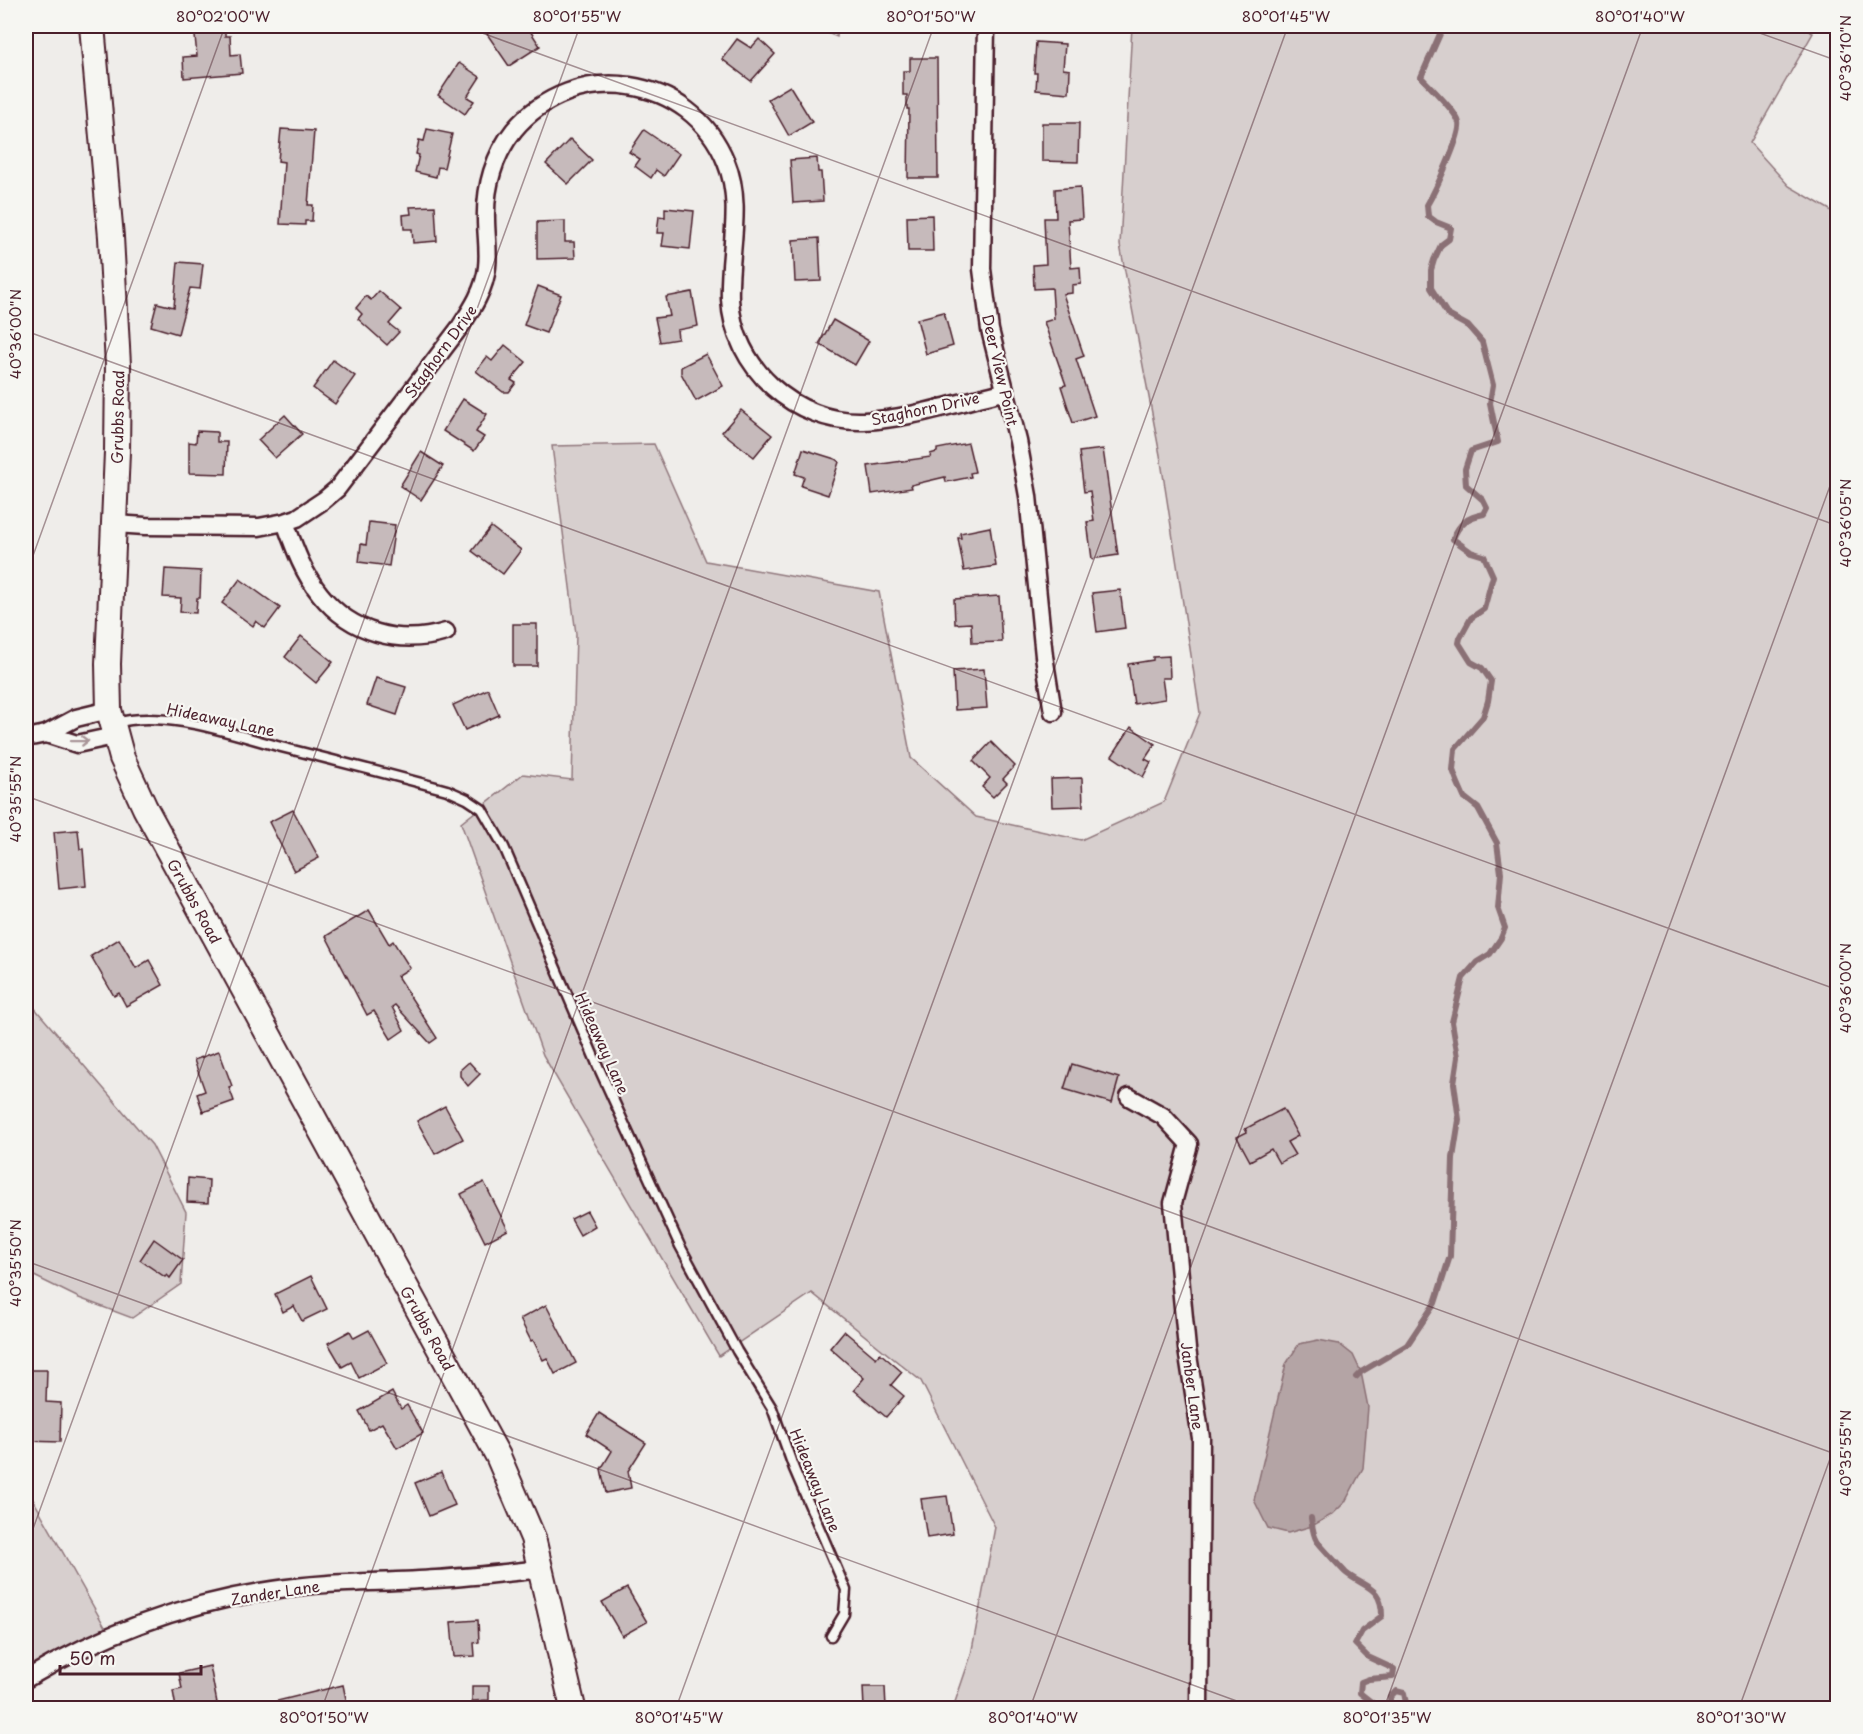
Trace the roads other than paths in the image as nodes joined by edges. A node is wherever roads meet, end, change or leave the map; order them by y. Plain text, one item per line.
1 (92, 26) edge
2 (986, 26) edge
3 (1004, 392) junction
4 (285, 522) junction
5 (115, 524) junction
6 (446, 632) dead end
7 (1053, 712) dead end
8 (112, 723) junction
9 (46, 734) junction
10 (26, 738) edge
11 (1129, 1097) dead end
12 (541, 1569) junction
13 (831, 1636) dead end
14 (26, 1679) edge
15 (573, 1708) edge
16 (1199, 1708) edge

1 - 5 street, Grubbs Road
2 - 3 street, Deer View Point
3 - 4 street, Staghorn Drive
3 - 7 street, Deer View Point
4 - 5 street, Staghorn Drive
4 - 6 street
5 - 8 street, Grubbs Road
8 - 9 street
9 -> 8 street
8 - 12 street, Grubbs Road
8 - 13 lane, Hideaway Lane
9 - 10 street
11 - 16 street, Janber Lane
12 - 14 street, Zander Lane
12 - 15 street, Grubbs Road

